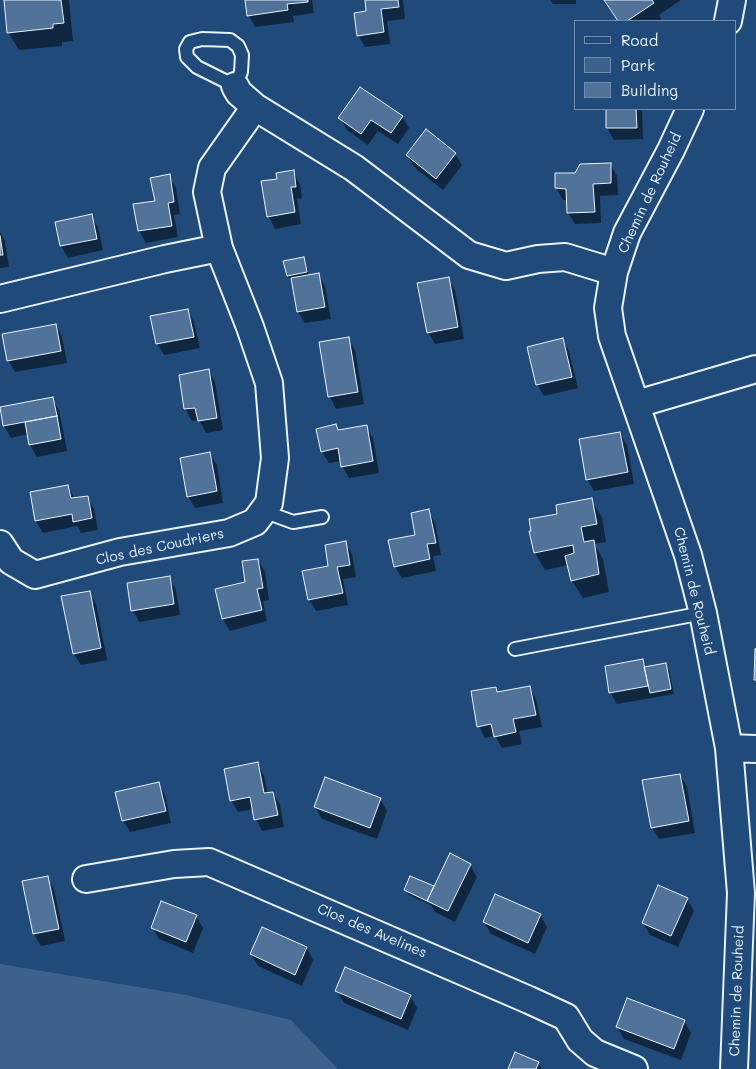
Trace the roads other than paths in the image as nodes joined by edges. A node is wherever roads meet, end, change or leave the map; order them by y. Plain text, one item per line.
1 (732, 0) edge
2 (728, 20) edge
3 (234, 86) junction
4 (255, 107) junction
5 (690, 110) edge
6 (220, 248) junction
7 (614, 272) junction
8 (0, 299) edge
9 (756, 369) edge
10 (637, 404) junction
11 (263, 511) junction
12 (322, 517) dead end
13 (0, 544) edge
14 (703, 613) junction
15 (515, 649) dead end
16 (729, 748) junction
17 (756, 750) edge
18 (86, 879) dead end
19 (634, 1069) edge
20 (734, 1069) edge

1 - 2 street
3 - 3 lane
3 - 4 street
4 - 6 street
4 - 7 street
5 - 7 street, Chemin de Rouheid
6 - 8 street
6 - 11 street
7 - 10 street, Chemin de Rouheid
9 - 10 street
10 - 14 street, Chemin de Rouheid
11 - 12 lane
11 - 13 street, Clos des Coudriers
14 - 15 lane
14 - 16 street, Chemin de Rouheid
16 - 17 street
16 - 20 street, Chemin de Rouheid
18 - 19 street, Clos des Avelines

